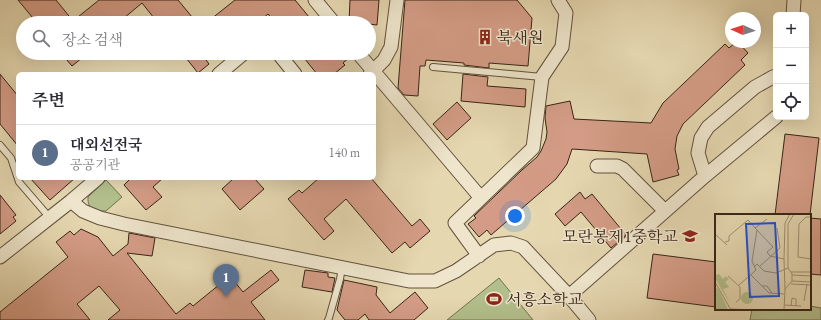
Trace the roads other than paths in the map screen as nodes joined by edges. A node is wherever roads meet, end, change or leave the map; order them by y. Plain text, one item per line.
1 (315, 0) edge
2 (397, 0) edge
3 (558, 0) edge
4 (794, 0) edge
5 (793, 12) edge
6 (328, 16) edge
7 (236, 60) edge
8 (284, 60) edge
9 (363, 60) edge
10 (433, 68) dead end
11 (221, 72) edge
12 (293, 72) edge
13 (371, 72) edge
14 (373, 72) edge
15 (542, 76) junction
16 (773, 77) edge
17 (376, 78) edge
18 (773, 119) edge
19 (0, 145) edge
20 (597, 166) dead end
21 (16, 175) edge
22 (705, 176) junction
23 (17, 180) edge
24 (96, 180) edge
25 (481, 198) junction
26 (72, 201) junction
27 (665, 211) junction
28 (50, 219) junction
29 (479, 256) junction
30 (0, 257) edge
31 (342, 267) junction
32 (569, 296) junction
33 (328, 320) edge
34 (589, 320) edge

1 - 6 street
2 - 14 street
3 - 15 street
4 - 5 street
7 - 11 street
8 - 12 street
9 - 13 street
10 - 15 lane
15 - 25 street
16 - 22 street
17 - 25 street
18 - 22 street
19 - 21 lane
20 - 27 street
22 - 27 street
23 - 28 lane
24 - 26 street
25 - 29 street
26 - 28 street
26 - 31 street
27 - 32 street
28 - 30 street
29 - 31 street
29 - 32 street
31 - 33 lane
32 - 34 street

